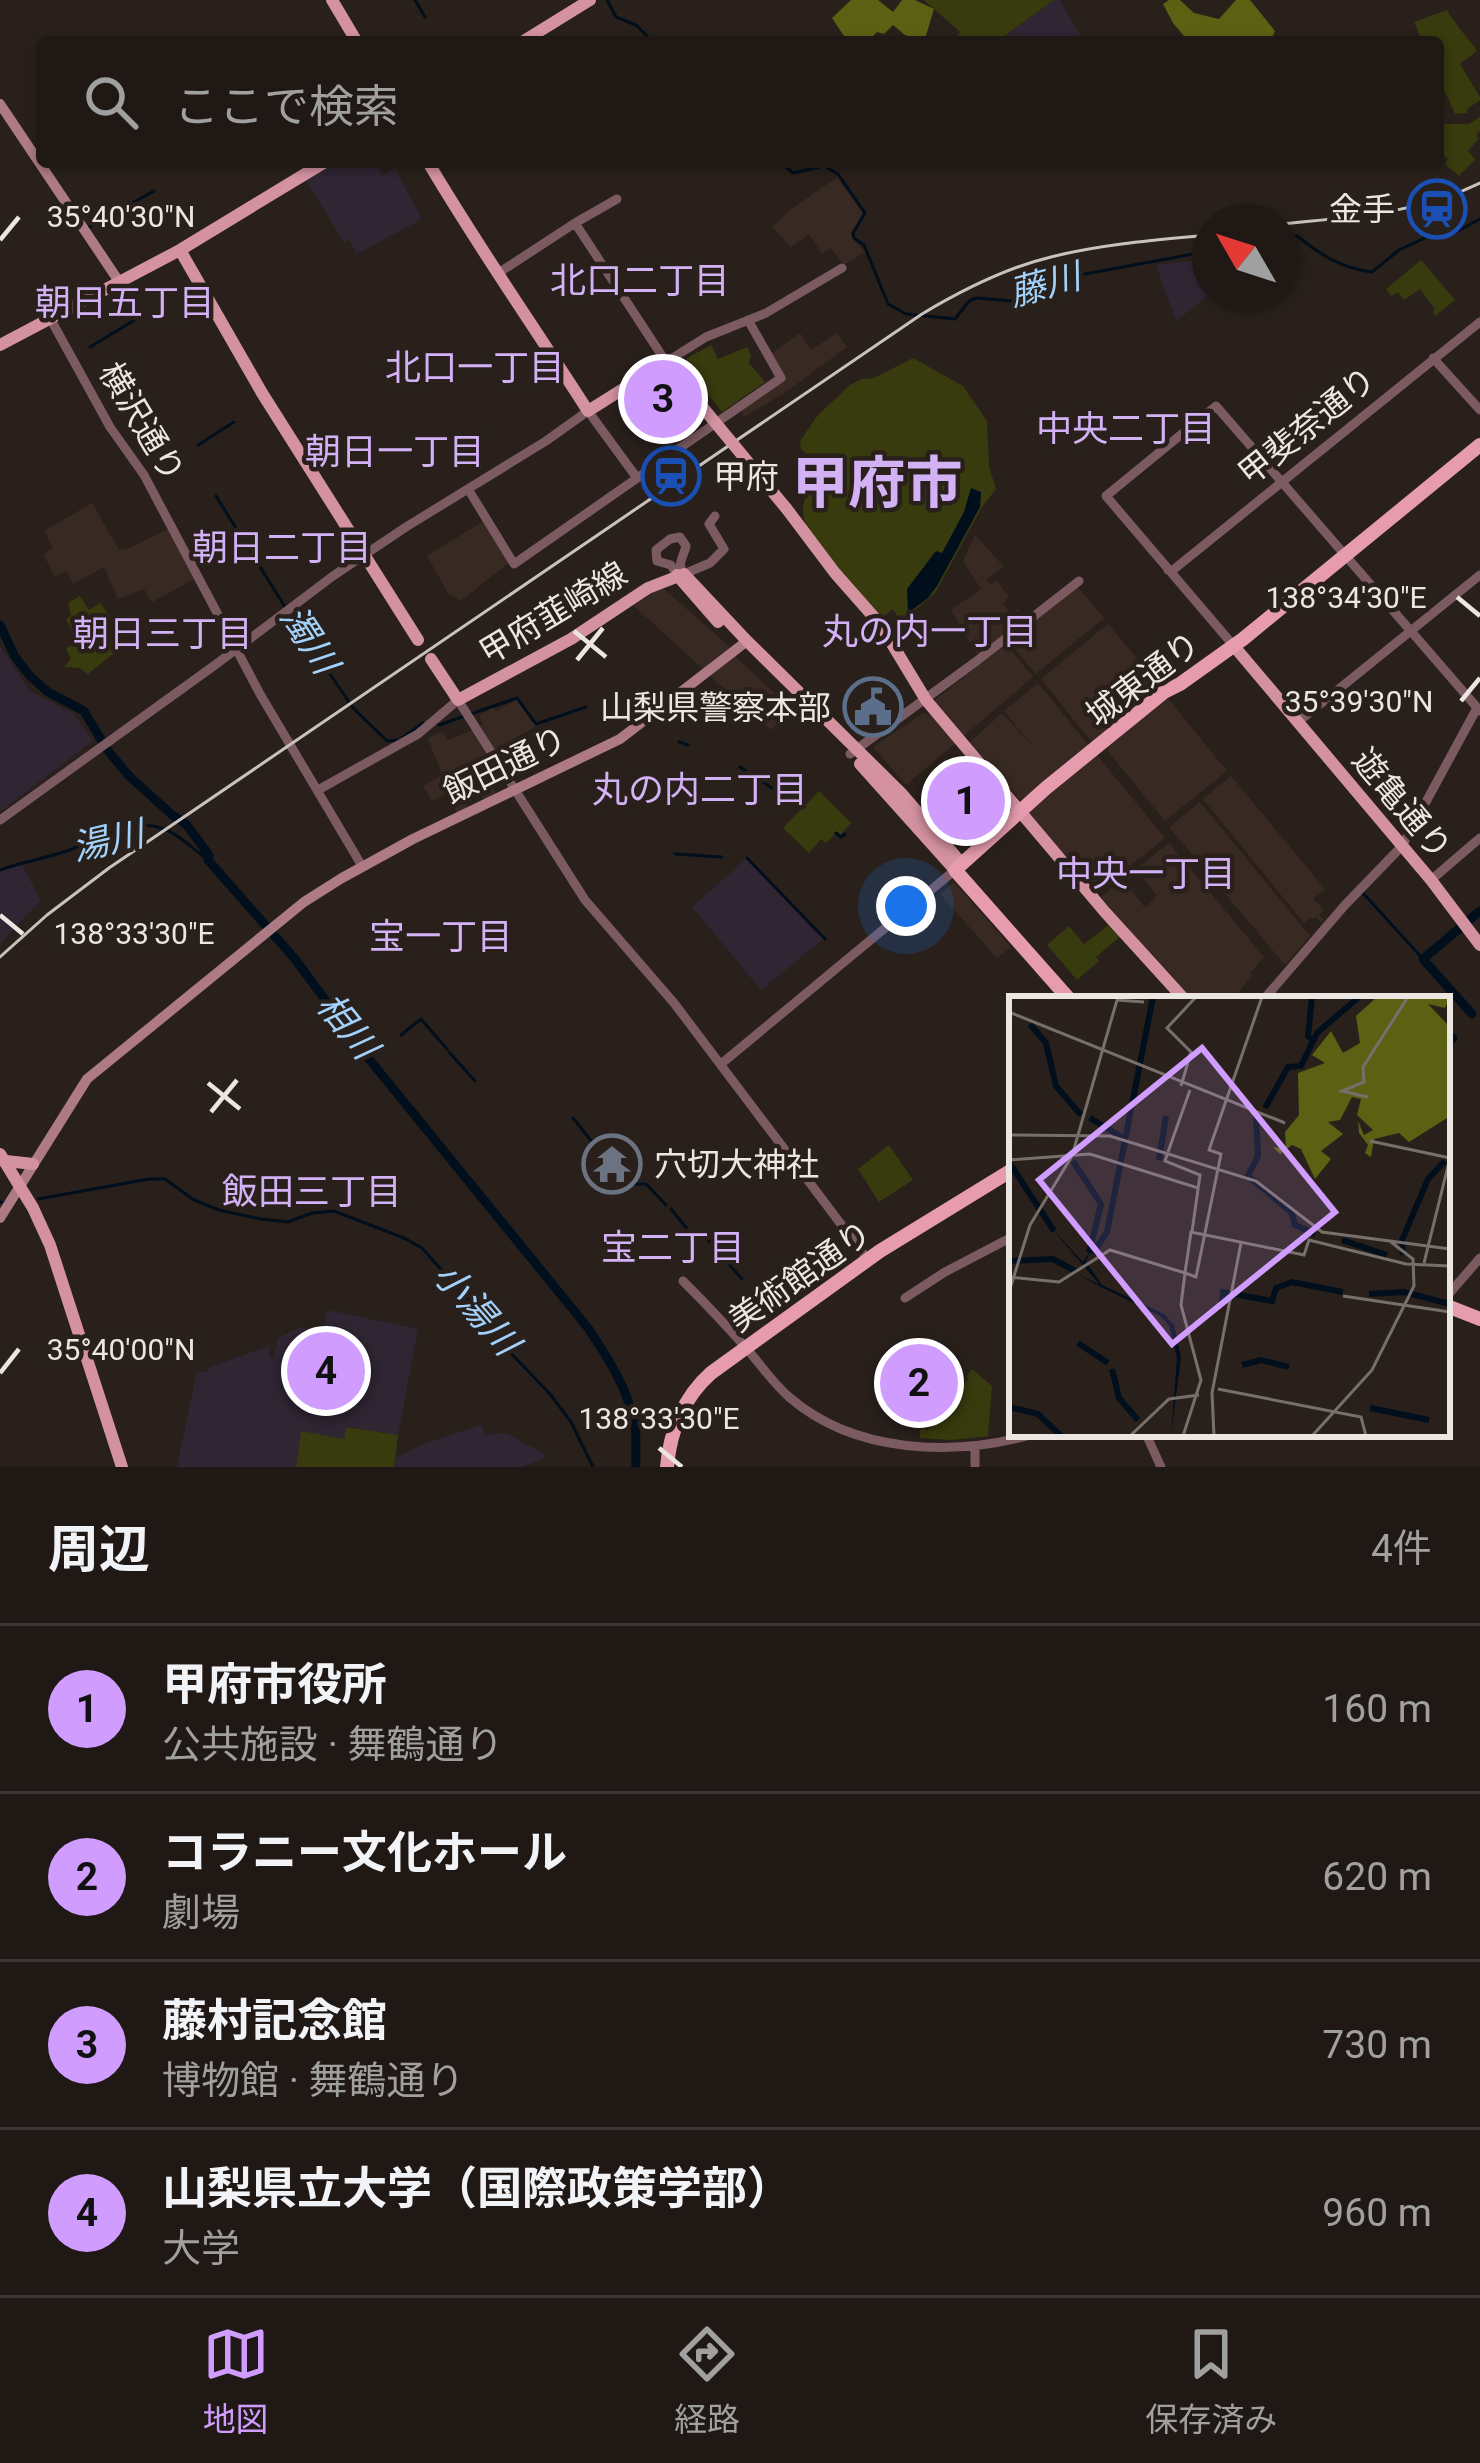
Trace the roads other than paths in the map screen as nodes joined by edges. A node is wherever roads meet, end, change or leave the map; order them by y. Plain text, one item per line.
1 (332, 0) edge
2 (590, 0) edge
3 (353, 36) edge
4 (532, 36) edge
5 (0, 104) edge
6 (36, 159) edge
7 (42, 168) edge
8 (315, 168) edge
9 (432, 168) edge
10 (617, 199) dead end
11 (574, 223) junction
12 (180, 250) junction
13 (842, 268) dead end
14 (500, 272) junction
15 (120, 283) junction
16 (51, 320) junction
17 (748, 320) junction
18 (1480, 322) edge
19 (0, 345) edge
20 (1433, 358) junction
21 (668, 365) junction
22 (1480, 410) edge
23 (588, 412) junction
24 (1480, 445) edge
25 (643, 474) junction
26 (1281, 482) junction
27 (468, 489) junction
28 (715, 516) dead end
29 (364, 554) junction
30 (682, 554) junction
31 (1345, 557) junction
32 (1168, 570) junction
33 (677, 571) junction
34 (1480, 575) edge
35 (1078, 581) dead end
36 (1410, 632) junction
37 (418, 640) dead end
38 (744, 643) junction
39 (1233, 644) junction
40 (236, 649) junction
41 (430, 658) dead end
42 (458, 700) junction
43 (926, 700) junction
44 (1479, 709) edge
45 (1298, 722) junction
46 (853, 752) junction
47 (318, 790) junction
48 (515, 790) junction
49 (1021, 811) junction
50 (0, 816) edge
51 (1480, 838) edge
52 (1402, 846) junction
53 (362, 866) junction
54 (958, 867) junction
55 (1431, 880) junction
56 (1480, 944) edge
57 (1066, 996) edge
58 (1077, 996) edge
59 (1181, 996) edge
60 (1267, 996) edge
61 (721, 1064) junction
62 (2, 1159) edge
63 (33, 1165) junction
64 (1009, 1172) edge
65 (18, 1188) junction
66 (0, 1218) edge
67 (1009, 1239) edge
68 (1480, 1258) edge
69 (868, 1259) junction
70 (683, 1281) dead end
71 (1450, 1293) edge
72 (905, 1298) dead end
73 (1450, 1307) edge
74 (1480, 1319) edge
75 (745, 1347) junction
76 (1019, 1437) edge
77 (1147, 1437) edge
78 (975, 1446) junction
79 (119, 1467) edge
80 (667, 1467) edge
81 (975, 1467) edge
82 (1161, 1467) edge

1 - 3 main road
2 - 4 main road
5 - 6 main road
7 - 15 main road
8 - 12 main road
9 - 14 main road
10 - 11 street
11 - 14 street
11 - 21 street
12 - 15 main road
12 - 29 main road
13 - 17 street
14 - 23 main road
15 - 16 main road
16 - 19 main road
16 - 40 street, 横沢通り
17 - 21 street
17 - 25 street
18 - 20 street, 甲斐奈通り
20 - 22 street
20 - 26 street, 甲斐奈通り
21 - 23 main road
21 - 43 main road, bridge
23 - 25 street
23 - 27 street
24 - 31 highway, 城東通り
25 - 27 street
26 - 31 street
26 - 32 street, 甲斐奈通り
26 - 32 street
27 - 29 street
28 - 33 street
29 - 37 main road
29 - 40 street
30 - 33 street
30 - 33 street
30 - 33 street
31 - 36 street
31 - 39 highway, 城東通り
32 - 39 street
33 - 38 main road
33 - 42 main road, 甲府韮崎線
34 - 36 street
35 - 43 street
36 - 44 street
36 - 45 street
38 - 46 main road
38 - 48 main road, 飯田通り
39 - 45 main road, 遊亀通り
39 - 49 highway, 城東通り
40 - 47 street, 横沢通り
40 - 50 street
41 - 42 main road
42 - 47 street
42 - 48 street
43 - 46 street
43 - 49 main road
44 - 52 street
45 - 52 main road, 遊亀通り
46 - 54 main road
47 - 53 street, 横沢通り
48 - 53 main road, 飯田通り
48 - 61 street
49 - 54 highway, 城東通り
49 - 59 main road
51 - 55 street
52 - 55 main road, 遊亀通り
52 - 60 street
53 - 63 main road, 飯田通り
54 - 57 highway
54 - 58 highway
54 - 61 street
55 - 56 main road, 遊亀通り
61 - 69 street
62 - 63 main road
62 - 65 main road
63 - 65 main road
64 - 69 highway, 美術館通り
65 - 66 main road
65 - 79 main road
67 - 72 street
68 - 71 street
69 - 75 highway, 美術館通り
70 - 75 street
73 - 74 highway
75 - 78 street
75 - 80 highway, 美術館通り
76 - 78 street
77 - 82 street
78 - 81 street

